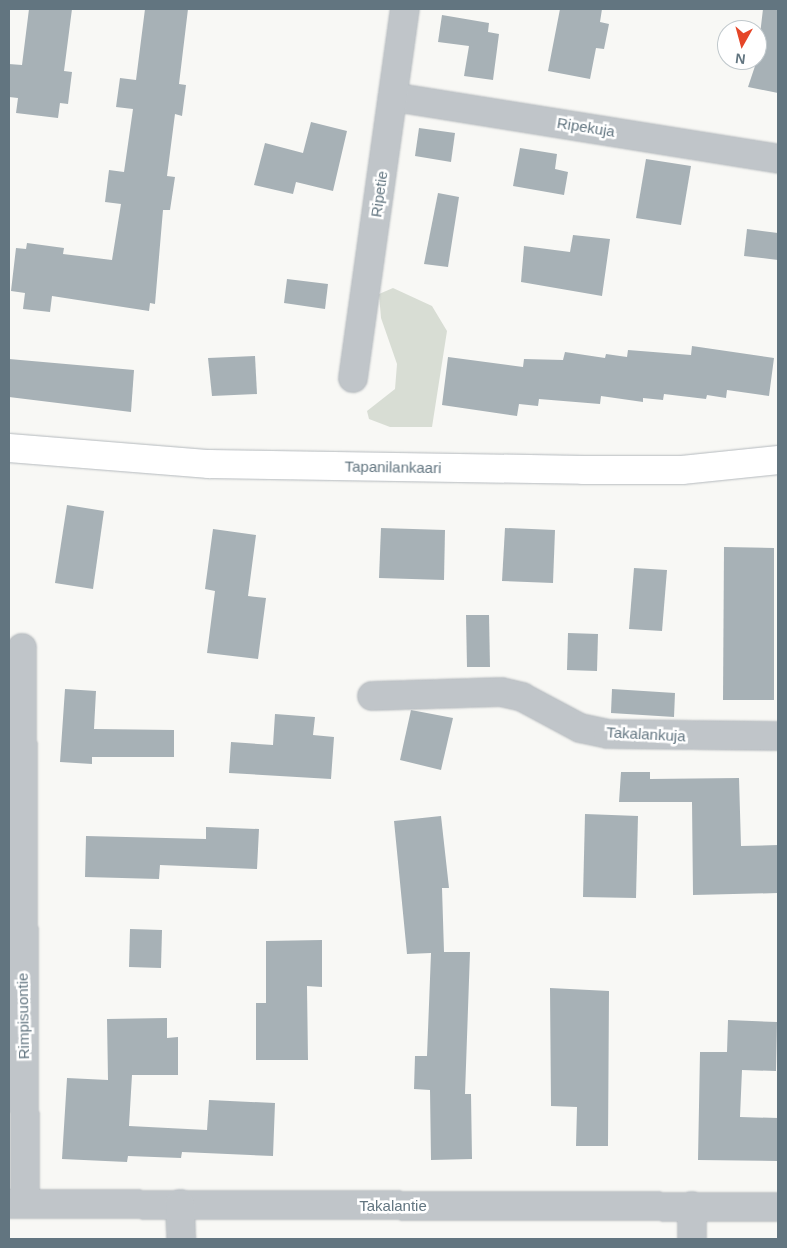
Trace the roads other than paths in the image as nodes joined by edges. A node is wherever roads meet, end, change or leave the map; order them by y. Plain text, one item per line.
1 (405, 9) edge
2 (393, 97) junction
3 (778, 159) edge
4 (353, 378) dead end
5 (9, 448) edge
6 (778, 460) edge
7 (22, 648) dead end
8 (372, 696) dead end
9 (778, 736) edge
10 (15, 920) edge
11 (17, 1204) edge
12 (180, 1204) junction
13 (692, 1206) junction
14 (778, 1207) edge
15 (181, 1239) edge
16 (692, 1239) edge

1 - 2 street, Ripetie
2 - 3 street, Ripekuja
2 - 4 street, Ripetie
5 - 6 main road, Tapanilankaari
7 - 10 street, Rimpisuontie
8 - 9 street, Takalankuja
10 - 11 street, Rimpisuontie
11 - 12 street, Takalantie
12 - 13 street, Takalantie
12 - 15 street
13 - 14 street, Takalantie
13 - 16 street

